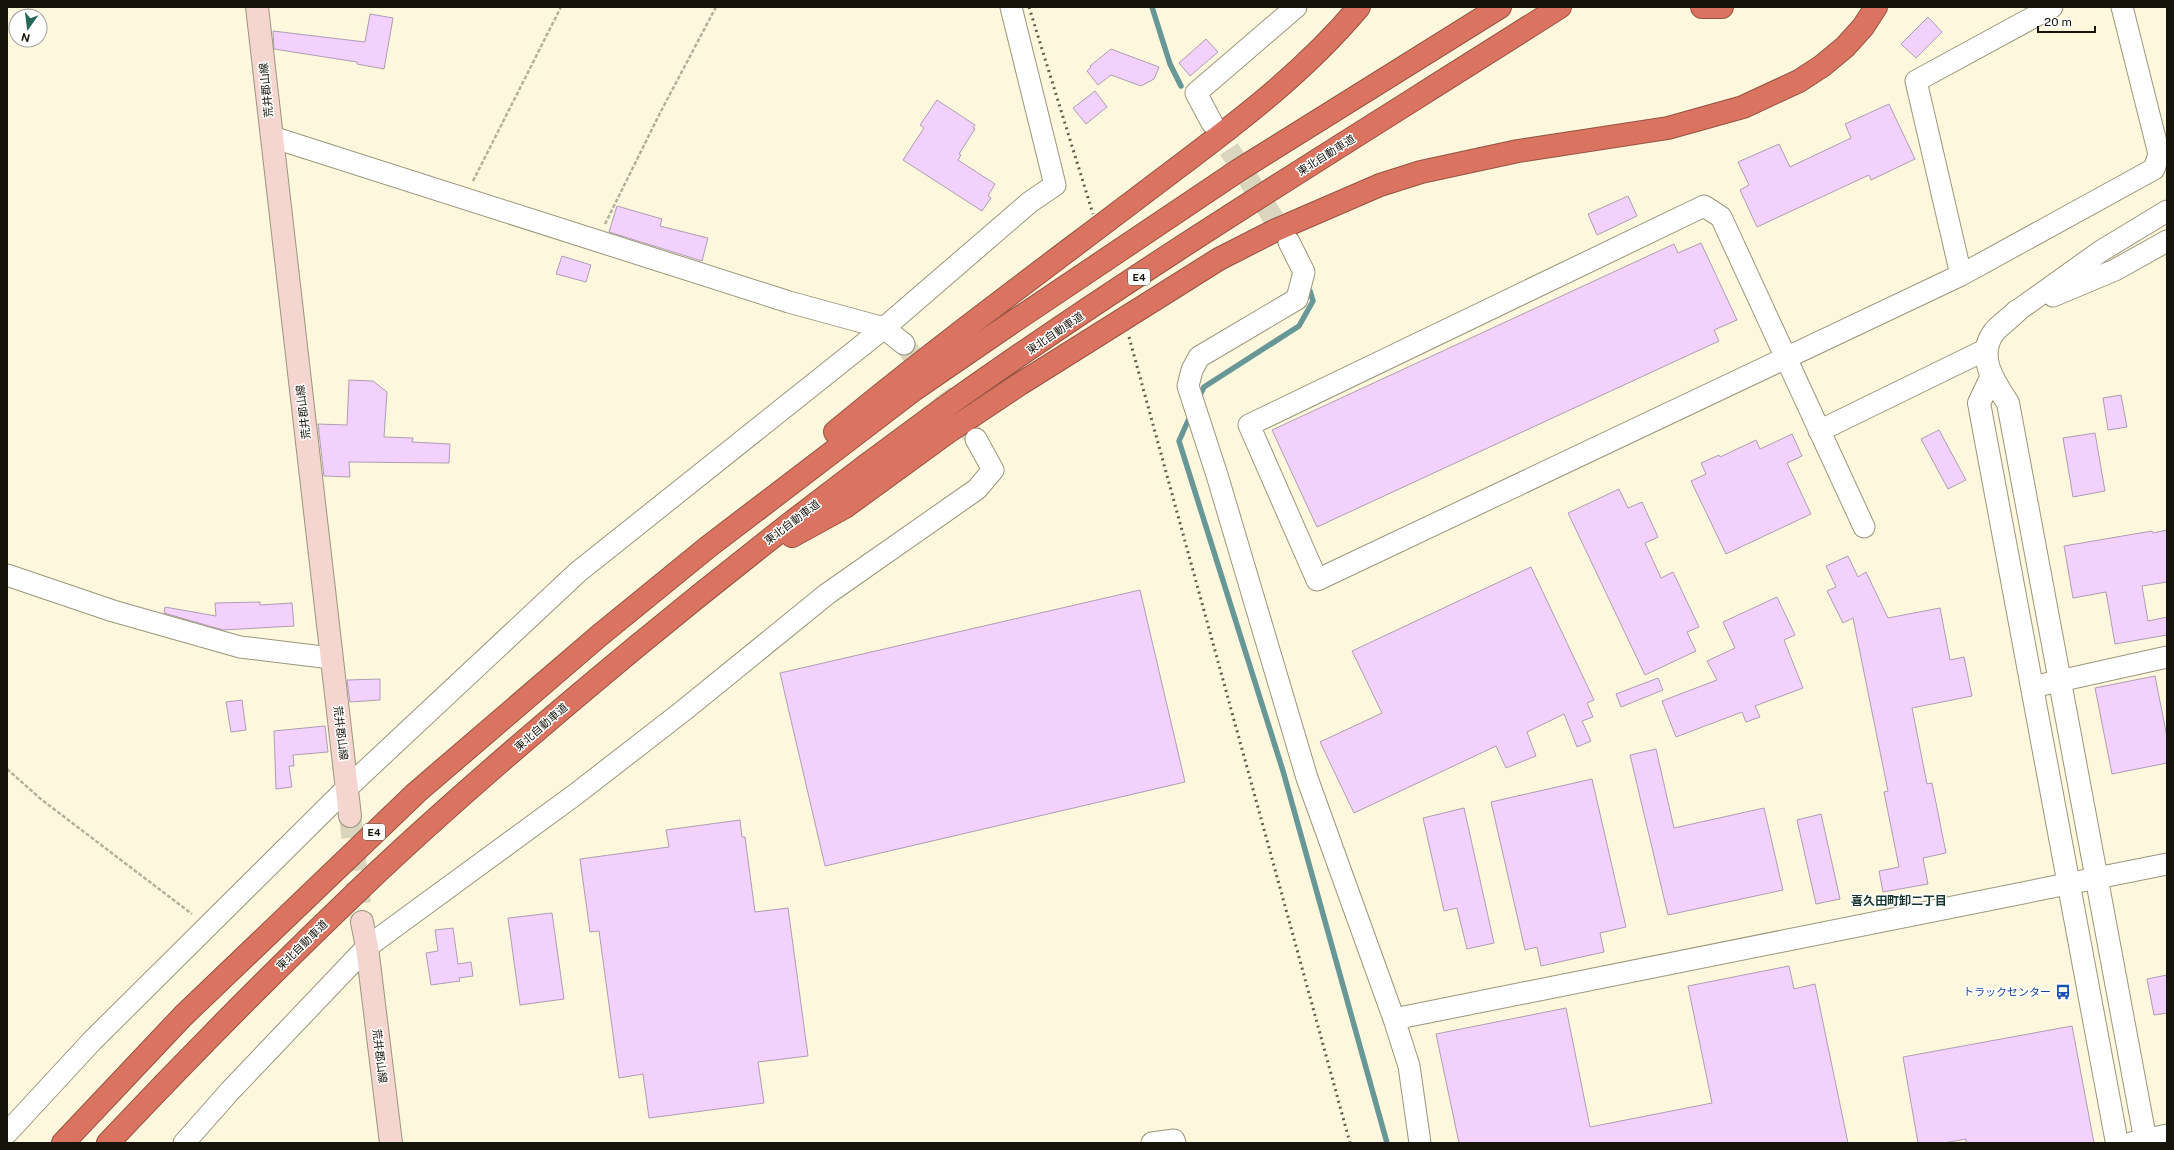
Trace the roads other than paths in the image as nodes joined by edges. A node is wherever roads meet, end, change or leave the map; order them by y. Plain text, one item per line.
1 (257, 7) edge
2 (1011, 7) edge
3 (1296, 7) edge
4 (1359, 7) edge
5 (1500, 7) edge
6 (1560, 7) edge
7 (1702, 7) edge
8 (1722, 7) edge
9 (1876, 7) edge
10 (2052, 7) edge
11 (2122, 7) edge
12 (1212, 123) tunnel mouth
13 (272, 137) junction
14 (2167, 211) edge
15 (2167, 241) edge
16 (1289, 242) tunnel mouth
17 (1961, 275) junction
18 (2017, 311) junction
19 (884, 328) junction
20 (904, 344) tunnel mouth
21 (1986, 350) junction
22 (1786, 359) junction
23 (1991, 378) junction
24 (1819, 431) junction
25 (976, 439) tunnel mouth
26 (1864, 527) dead end
27 (708, 547) junction
28 (733, 568) junction
29 (7, 575) edge
30 (2167, 657) edge
31 (331, 658) junction
32 (2060, 681) junction
33 (2032, 687) junction
34 (347, 788) junction
35 (350, 816) tunnel mouth
36 (2167, 864) edge
37 (2096, 878) junction
38 (2068, 883) junction
39 (362, 922) tunnel mouth
40 (367, 948) junction
41 (1394, 1018) junction
42 (7, 1133) edge
43 (2167, 1135) edge
44 (2141, 1142) edge
45 (63, 1143) edge
46 (108, 1143) edge
47 (184, 1143) edge
48 (391, 1143) edge
49 (1152, 1143) edge
50 (1175, 1143) edge
51 (1420, 1143) edge
52 (2117, 1143) edge

1 - 13 main road, 荒井郡山線
2 - 19 street
3 - 12 street
4 - 27 highway
5 - 27 highway, E4
6 - 28 highway, 東北自動車道 / E4
7 - 8 highway
9 - 28 highway
10 - 17 street
11 - 17 street
13 - 19 street
13 - 31 main road, 荒井郡山線
14 - 18 street
15 - 18 street
16 - 41 street
17 - 22 street
18 - 21 street
19 - 20 street
19 - 34 street
21 - 23 street
21 - 24 street
22 - 22 street
22 - 24 street
23 - 32 street
23 - 33 street
24 - 26 street
25 - 40 street
27 - 45 highway, E4
28 - 46 highway, 東北自動車道 / E4
29 - 31 street
30 - 32 street
31 - 34 main road, 荒井郡山線
32 - 33 street
32 - 37 street
33 - 38 street
34 - 35 main road, 荒井郡山線
34 - 42 street
36 - 37 street
37 - 38 street
37 - 44 street
38 - 41 street
38 - 52 street
39 - 40 main road, 荒井郡山線
40 - 47 street
40 - 48 main road, 荒井郡山線
41 - 51 street
43 - 44 street
49 - 50 street

